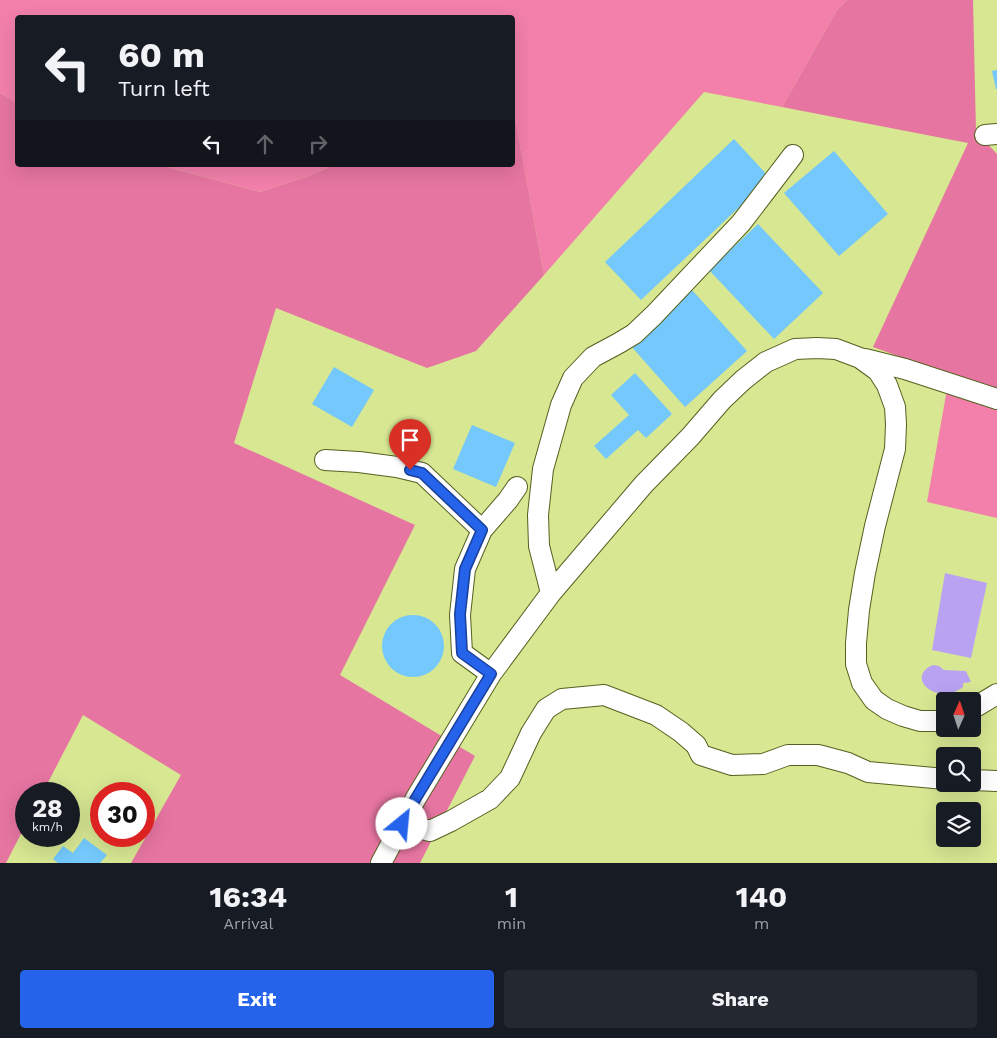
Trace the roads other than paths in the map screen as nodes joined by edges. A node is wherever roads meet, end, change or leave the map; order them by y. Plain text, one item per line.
1 (793, 155) dead end
2 (860, 358) junction
3 (997, 399) edge
4 (325, 460) dead end
5 (517, 487) dead end
6 (482, 530) junction
7 (551, 593) junction
8 (491, 674) junction
9 (997, 694) edge
10 (981, 704) edge
11 (936, 721) edge
12 (936, 778) edge
13 (981, 780) edge
14 (997, 781) edge
15 (402, 824) junction
16 (381, 863) edge

1 - 7 street
2 - 3 street
2 - 7 street
2 - 11 street
4 - 6 street
5 - 6 street
6 - 8 street
7 - 8 street
8 - 15 street
9 - 10 street
12 - 15 street
13 - 14 street
15 - 16 street

